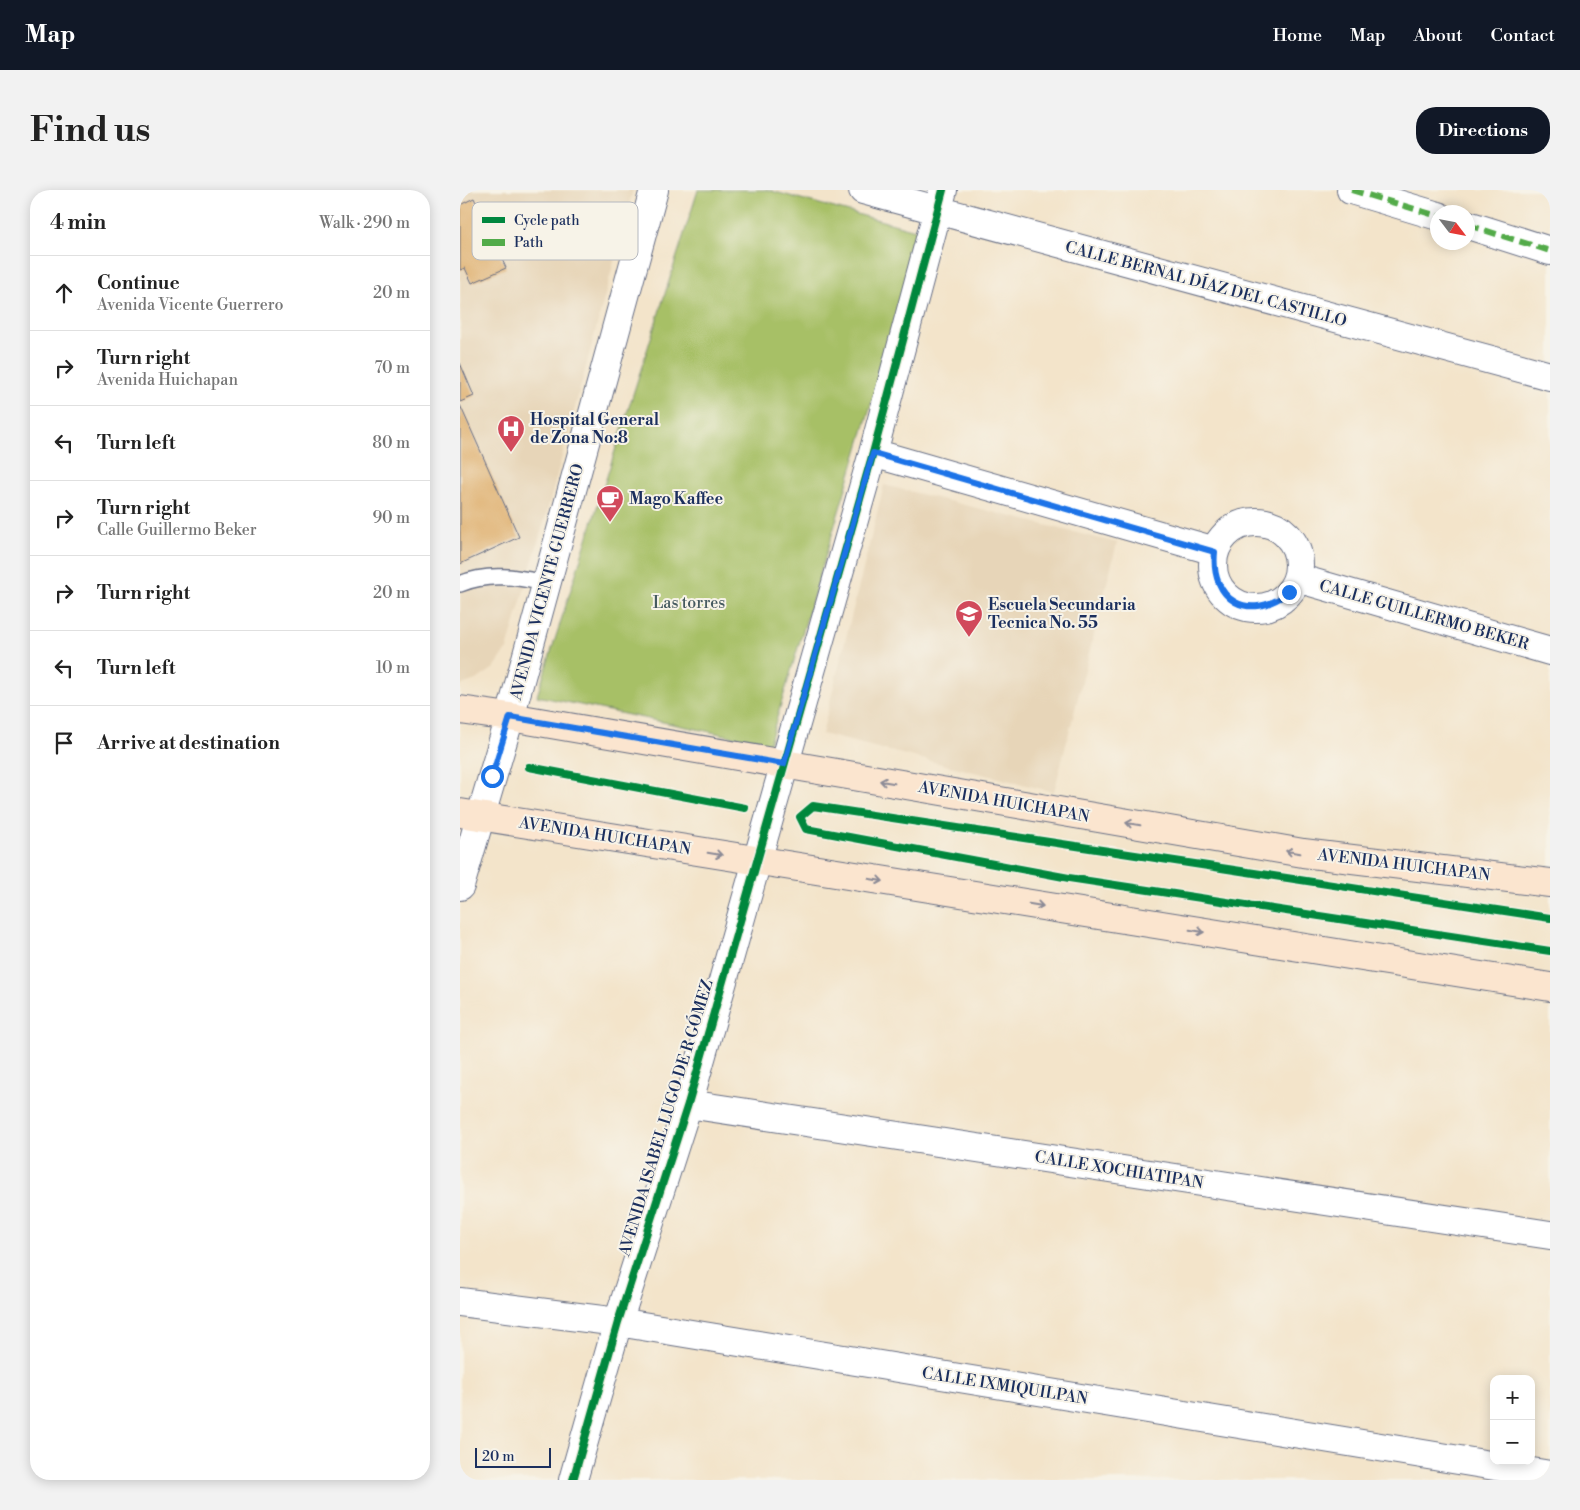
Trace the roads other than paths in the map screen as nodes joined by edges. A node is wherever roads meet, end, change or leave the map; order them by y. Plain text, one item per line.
1 (654, 190) edge
2 (863, 190) edge
3 (1351, 190) edge
4 (940, 201) edge
5 (1430, 214) edge
6 (1475, 228) edge
7 (638, 248) edge
8 (1550, 250) edge
9 (635, 260) edge
10 (1550, 376) edge
11 (873, 453) junction
12 (1215, 552) junction
13 (1297, 578) junction
14 (546, 583) junction
15 (460, 584) edge
16 (1550, 651) edge
17 (460, 710) edge
18 (510, 717) junction
19 (784, 764) junction
20 (470, 815) edge
21 (755, 861) junction
22 (1550, 883) edge
23 (460, 886) edge
24 (1550, 987) edge
25 (688, 1104) junction
26 (1550, 1235) edge
27 (460, 1302) edge
28 (618, 1322) junction
29 (1550, 1475) edge
30 (573, 1480) edge

1 - 7 street, AVENIDA VICENTE GUERRERO
2 - 4 street, CALLE BERNAL DÍAZ DEL CASTILLO
3 - 5 street
4 - 10 street, CALLE BERNAL DÍAZ DEL CASTILLO
4 - 11 street, AVENIDA ISABEL LUGO DE R GÓMEZ
6 - 8 street
9 - 14 street, AVENIDA VICENTE GUERRERO
11 - 12 street
11 - 19 street, AVENIDA ISABEL LUGO DE R GÓMEZ
12 - 13 street
12 - 13 street
13 - 16 street, CALLE GUILLERMO BEKER
14 - 15 lane
14 - 18 street, AVENIDA VICENTE GUERRERO
17 - 18 street, AVENIDA HUICHAPAN
18 - 19 street, AVENIDA HUICHAPAN
18 - 20 street, AVENIDA VICENTE GUERRERO
19 - 21 street, AVENIDA ISABEL LUGO DE R GÓMEZ
22 -> 19 street, AVENIDA HUICHAPAN
20 -> 21 street, AVENIDA HUICHAPAN
20 - 23 street, AVENIDA VICENTE GUERRERO
21 -> 24 street, AVENIDA HUICHAPAN
21 - 25 street, AVENIDA ISABEL LUGO DE R GÓMEZ
25 - 26 street, CALLE XOCHIATIPAN
25 - 28 street, AVENIDA ISABEL LUGO DE R GÓMEZ
27 - 28 street, CALLE IXMIQUILPAN
28 - 29 street, CALLE IXMIQUILPAN
28 - 30 street, AVENIDA ISABEL LUGO DE R GÓMEZ

